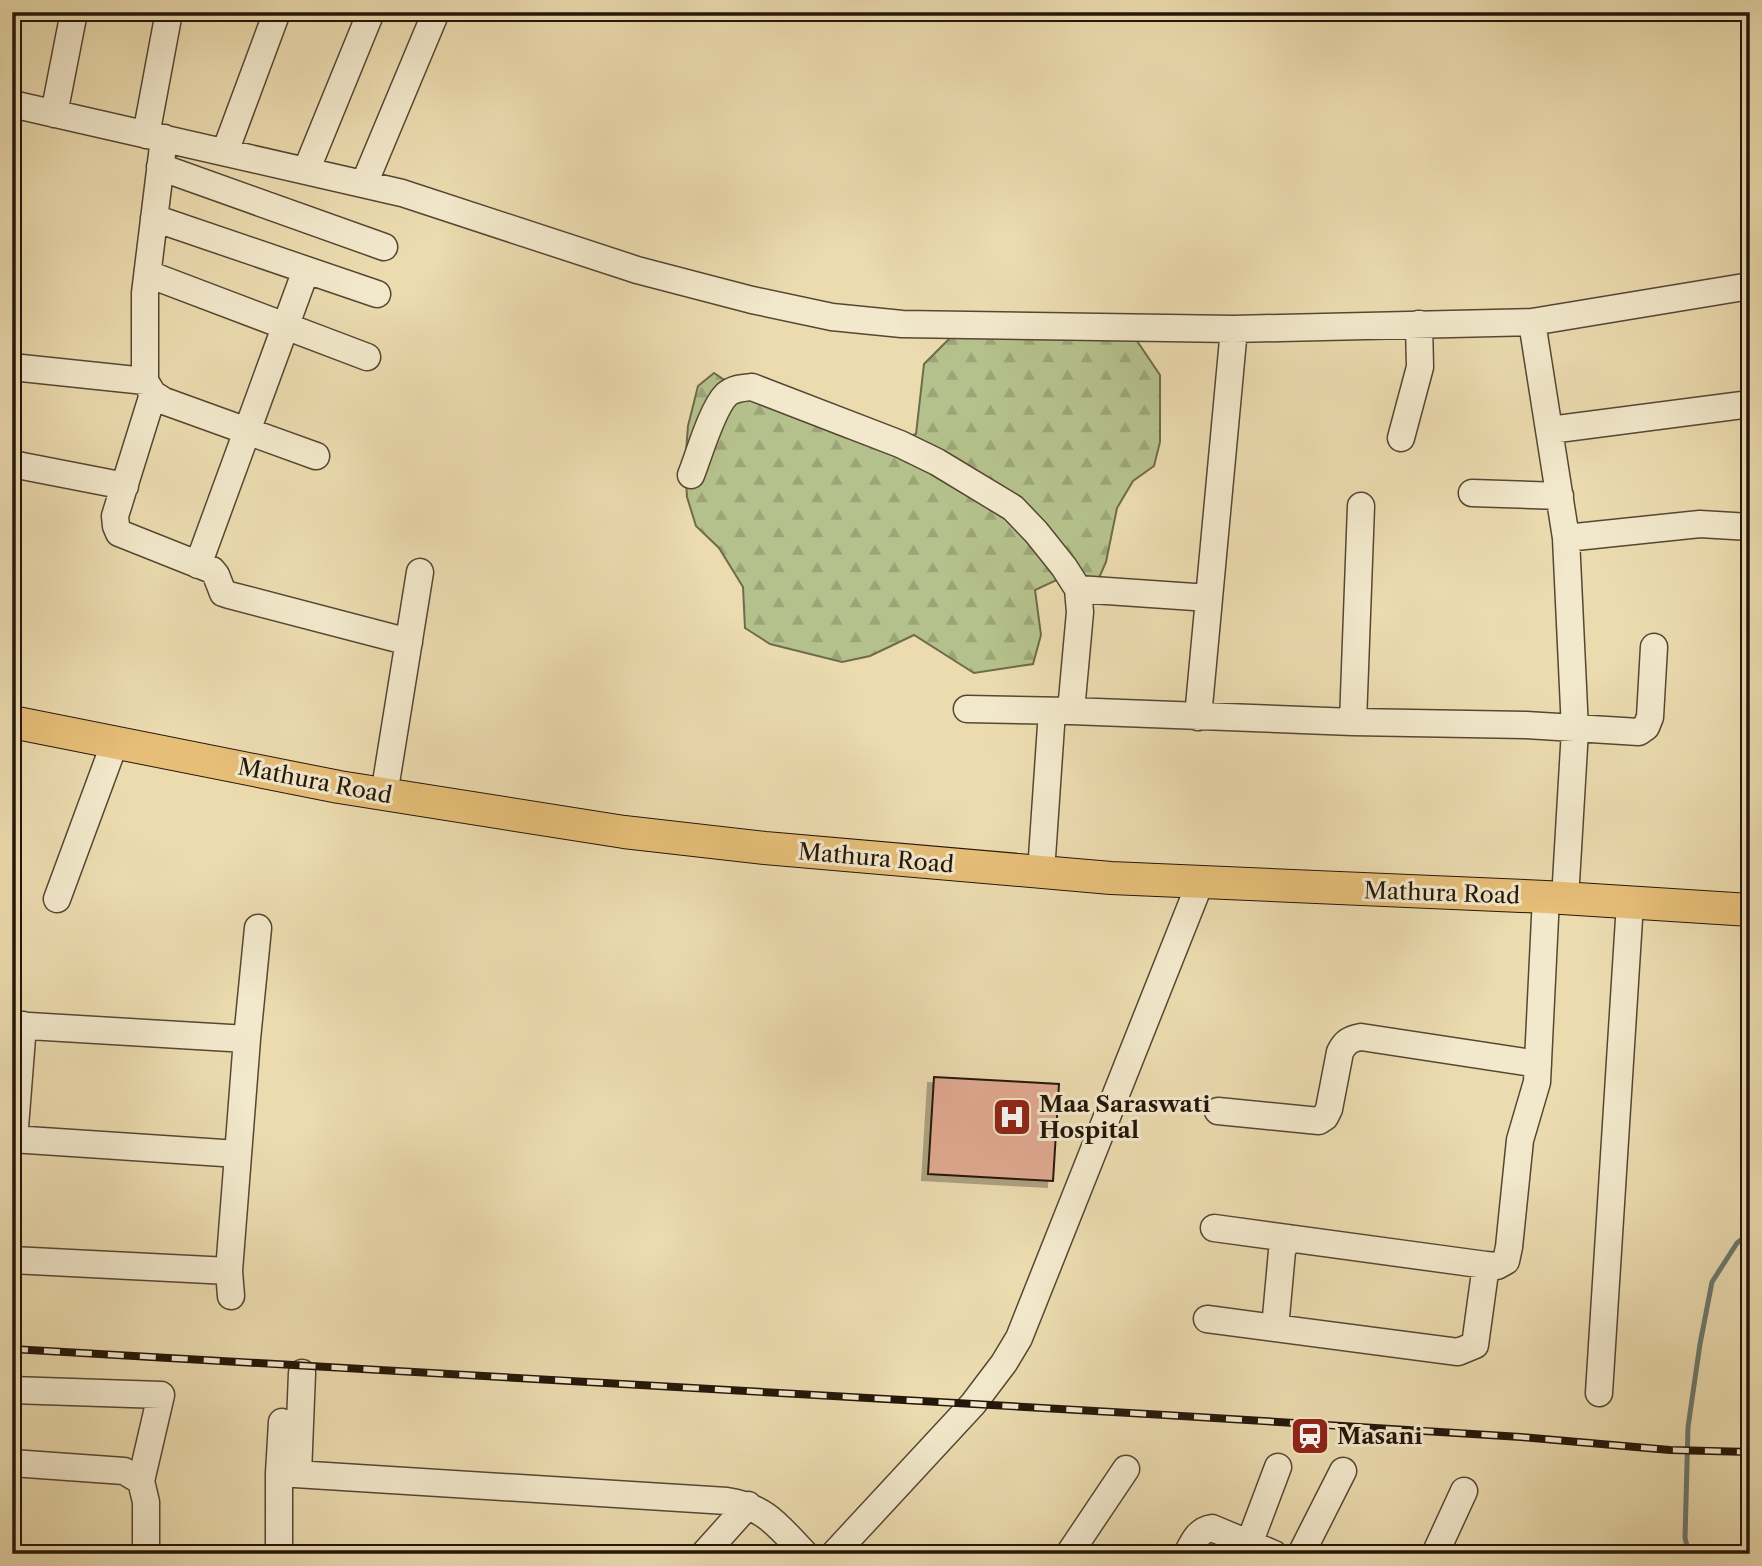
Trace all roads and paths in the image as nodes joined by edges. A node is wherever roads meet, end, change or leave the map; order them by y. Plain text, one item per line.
1 (74, 12) edge
2 (169, 12) edge
3 (278, 12) edge
4 (371, 12) edge
5 (436, 12) edge
6 (12, 104) edge
7 (54, 114) junction
8 (155, 136) junction
9 (225, 152) junction
10 (160, 167) junction
11 (306, 171) junction
12 (364, 184) junction
13 (154, 218) junction
14 (384, 247) dead end
15 (306, 270) junction
16 (148, 274) junction
17 (1750, 286) edge
18 (377, 294) dead end
19 (1532, 322) junction
20 (1419, 324) junction
21 (286, 326) junction
22 (1234, 329) junction
23 (367, 357) dead end
24 (12, 368) edge
25 (149, 387) junction
26 (1750, 404) edge
27 (248, 430) junction
28 (1549, 430) junction
29 (1401, 438) dead end
30 (316, 456) dead end
31 (12, 464) edge
32 (691, 475) dead end
33 (125, 486) junction
34 (1472, 493) dead end
35 (1560, 496) junction
36 (1361, 506) dead end
37 (1750, 527) edge
38 (1566, 538) junction
39 (198, 565) junction
40 (420, 572) dead end
41 (1077, 589) junction
42 (1209, 598) junction
43 (409, 642) junction
44 (1654, 647) dead end
45 (967, 709) dead end
46 (1062, 711) junction
47 (1198, 717) junction
48 (1353, 722) junction
49 (12, 723) edge
50 (1575, 730) junction
51 (115, 742) junction
52 (384, 794) junction
53 (1041, 872) junction
54 (1200, 883) junction
55 (1555, 898) junction
56 (57, 899) dead end
57 (1630, 903) junction
58 (1750, 910) edge
59 (258, 929) dead end
60 (17, 1025) edge
61 (247, 1038) junction
62 (1538, 1064) junction
63 (1218, 1111) dead end
64 (13, 1140) edge
65 (238, 1154) junction
66 (1214, 1228) dead end
67 (1288, 1238) junction
68 (12, 1260) edge
69 (1486, 1265) junction
70 (1208, 1319) dead end
71 (1275, 1328) junction
72 (302, 1373) dead end
73 (12, 1390) edge
74 (1599, 1393) dead end
75 (282, 1422) dead end
76 (12, 1463) edge
77 (1278, 1467) dead end
78 (1126, 1469) dead end
79 (1343, 1471) dead end
80 (289, 1474) junction
81 (141, 1481) junction
82 (1464, 1491) dead end
83 (748, 1505) junction
84 (1249, 1544) junction
85 (146, 1554) edge
86 (279, 1554) edge
87 (704, 1554) edge
88 (805, 1554) edge
89 (834, 1554) edge
90 (1069, 1554) edge
91 (1187, 1554) edge
92 (1274, 1554) edge
93 (1301, 1554) edge
94 (1435, 1554) edge

1 - 7 street
2 - 8 street
3 - 9 street
4 - 11 street
5 - 12 street
6 - 7 street
7 - 8 street
8 - 9 street
8 - 10 street
9 - 11 street
10 - 13 street
10 - 14 street
11 - 12 street
12 - 22 street
13 - 15 street
13 - 16 street
15 - 18 street
15 - 21 street
16 - 21 street
16 - 25 street
17 - 19 street
19 - 20 street
19 - 28 street
20 - 22 street
20 - 29 street
21 - 23 street
21 - 27 street
22 - 42 street
24 - 25 street
25 - 27 street
25 - 33 street
26 - 28 street
27 - 30 street
27 - 39 street
28 - 35 street
31 - 33 street
32 - 41 street
33 - 39 street
34 - 35 street
35 - 38 street
36 - 48 street
37 - 38 street
38 - 50 street
39 - 43 street
40 - 43 street
41 - 42 street
41 - 46 street
42 - 47 street
43 - 52 street
44 - 50 street
45 - 46 street
46 - 47 street
46 - 53 street
47 - 48 street
48 - 50 street
49 - 51 main road, Mathura Road
50 - 55 street
51 - 52 main road, Mathura Road
51 - 56 street
52 - 53 main road, Mathura Road
53 - 54 main road, Mathura Road
54 - 55 main road, Mathura Road
54 - 89 street
55 - 57 main road, Mathura Road
55 - 62 street
57 - 58 main road, Mathura Road
57 - 74 street
59 - 61 street
60 - 61 street
60 - 64 street
61 - 65 street
62 - 63 street
62 - 69 street
64 - 65 street
65 - 68 street
66 - 67 street
67 - 69 street
67 - 71 street
69 - 71 street
70 - 71 street
72 - 80 street
73 - 81 street
75 - 80 street
76 - 81 street
77 - 84 street
78 - 90 street
79 - 93 street
80 - 83 street
80 - 86 street
81 - 85 street
82 - 94 street
83 - 87 street
83 - 88 street
84 - 91 street
84 - 92 street

